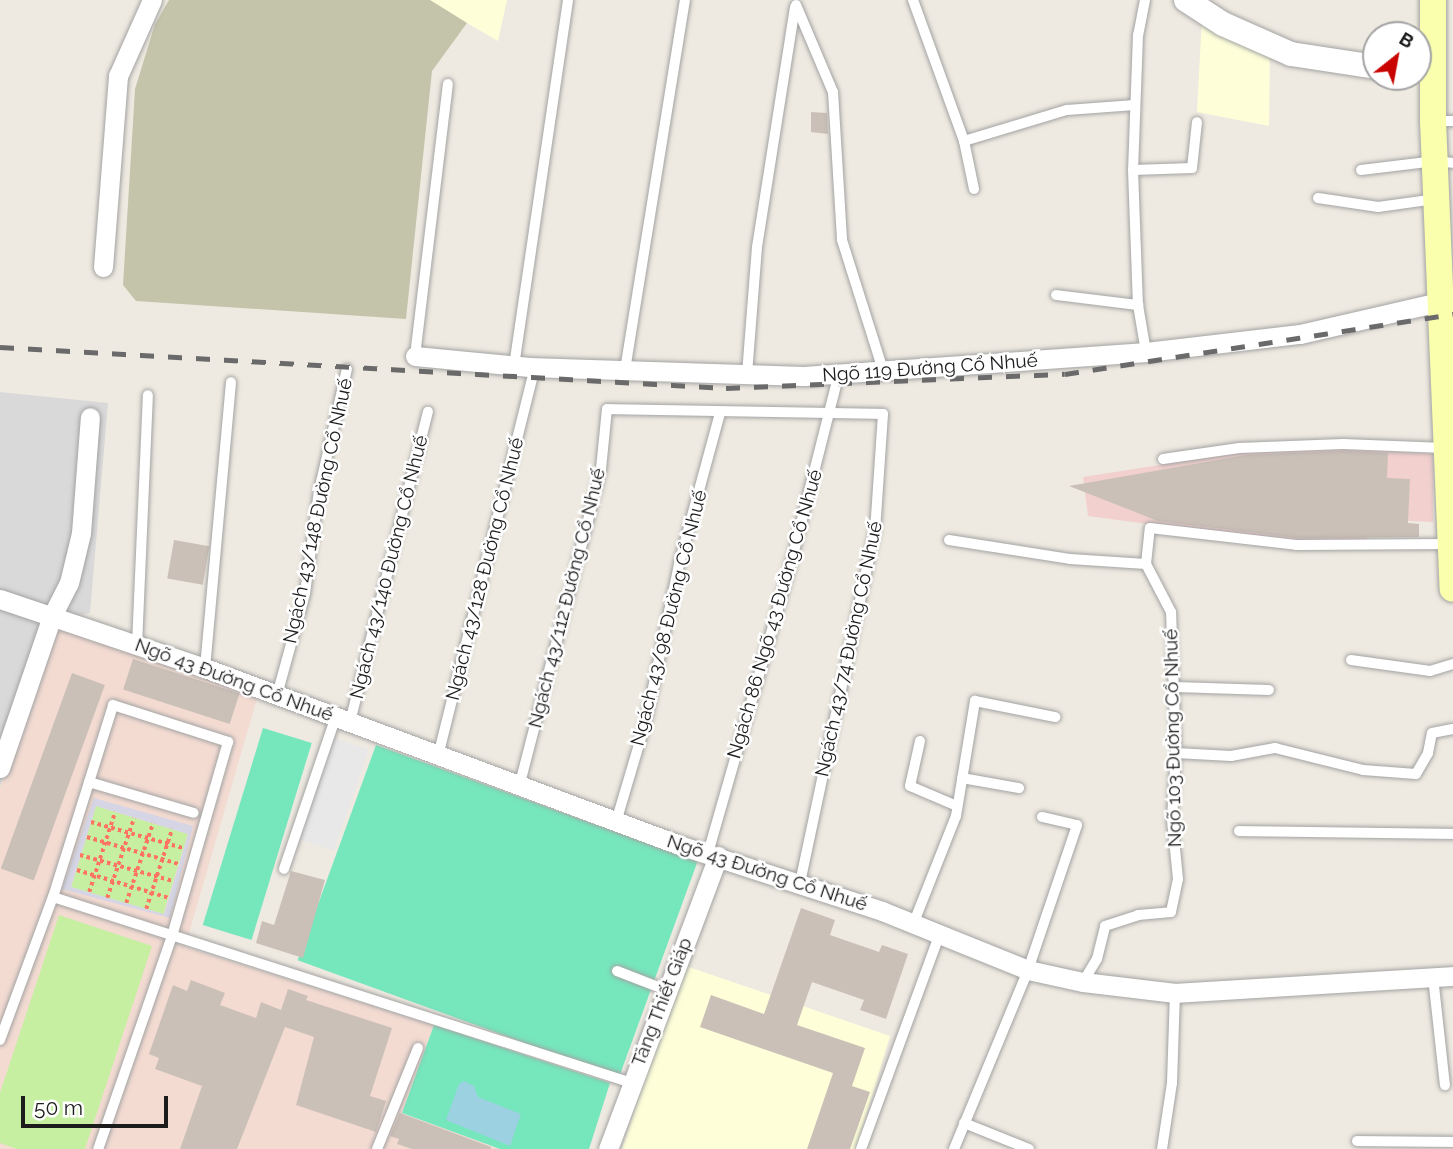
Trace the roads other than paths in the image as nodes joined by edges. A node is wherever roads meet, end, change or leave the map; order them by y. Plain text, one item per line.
1 (152, 0) edge
2 (568, 0) edge
3 (685, 0) edge
4 (913, 0) edge
5 (1145, 0) edge
6 (1433, 0) edge
7 (796, 2) edge
8 (1198, 4) edge
9 (1431, 21) edge
10 (1362, 64) edge
11 (448, 84) dead end
12 (1432, 88) edge
13 (1135, 105) junction
14 (1443, 121) edge
15 (1197, 122) dead end
16 (964, 141) junction
17 (1444, 162) edge
18 (1133, 170) junction
19 (1361, 170) dead end
20 (974, 189) dead end
21 (1318, 198) dead end
22 (1437, 199) junction
23 (103, 267) dead end
24 (1056, 295) dead end
25 (1447, 300) edge
26 (1138, 305) junction
27 (1146, 352) junction
28 (1448, 354) edge
29 (415, 356) joint
30 (514, 366) junction
31 (347, 369) dead end
32 (625, 370) junction
33 (883, 370) junction
34 (839, 373) junction
35 (734, 378) junction
36 (532, 380) dead end
37 (231, 382) dead end
38 (148, 394) dead end
39 (831, 411) junction
40 (428, 412) dead end
41 (720, 413) junction
42 (90, 417) dead end
43 (1449, 448) edge
44 (1163, 459) dead end
45 (948, 540) dead end
46 (1146, 564) junction
47 (1451, 567) edge
48 (0, 598) edge
49 (52, 616) junction
50 (137, 645) junction
51 (1351, 660) dead end
52 (1453, 664) edge
53 (205, 668) junction
54 (1175, 687) junction
55 (1269, 690) dead end
56 (277, 695) junction
57 (1055, 717) dead end
58 (343, 719) junction
59 (1453, 729) edge
60 (920, 741) dead end
61 (1176, 753) junction
62 (437, 758) junction
63 (0, 768) edge
64 (962, 778) junction
65 (89, 782) junction
66 (519, 787) junction
67 (1019, 788) dead end
68 (957, 806) junction
69 (194, 813) dead end
70 (1042, 817) dead end
71 (616, 822) junction
72 (1239, 831) dead end
73 (1453, 834) edge
74 (713, 855) junction
75 (284, 869) dead end
76 (800, 883) junction
77 (53, 897) junction
78 (914, 922) junction
79 (173, 933) junction
80 (941, 933) junction
81 (1028, 970) junction
82 (617, 971) dead end
83 (1443, 976) edge
84 (1083, 982) junction
85 (666, 990) junction
86 (1175, 993) junction
87 (0, 1040) edge
88 (418, 1048) dead end
89 (632, 1083) junction
90 (1445, 1085) dead end
91 (964, 1123) junction
92 (1357, 1141) dead end
93 (1453, 1142) edge
94 (99, 1149) edge
95 (377, 1149) edge
96 (608, 1149) edge
97 (861, 1149) edge
98 (954, 1149) edge
99 (1029, 1149) edge
100 (1162, 1149) edge

1 - 23 street
2 - 30 lane
3 - 32 lane
4 - 16 lane
5 - 13 lane
6 - 9 main road
7 - 33 lane
7 - 35 lane
8 - 10 street
11 - 29 lane
12 - 14 main road
13 - 16 lane
13 - 18 lane
14 - 17 main road
15 - 18 lane
16 - 20 lane
17 - 19 lane
17 - 22 main road
18 - 26 lane
21 - 22 lane
22 - 25 main road
24 - 26 lane
25 - 27 street, Ngõ 119 Đường Cổ Nhuế
25 - 28 main road
26 - 27 lane
27 - 33 street, Ngõ 119 Đường Cổ Nhuế
28 - 43 main road
29 - 30 street, Ngõ 119 Đường Cổ Nhuế
30 - 32 street, Ngõ 119 Đường Cổ Nhuế
31 - 56 lane, Ngách 43/148 Đường Cổ Nhuế
32 - 35 street, Ngõ 119 Đường Cổ Nhuế
33 - 34 street, Ngõ 119 Đường Cổ Nhuế
34 - 35 street, Ngõ 119 Đường Cổ Nhuế
34 - 39 lane, Ngách 86 Ngõ 43 Đường Cổ Nhuế
36 - 62 lane, Ngách 43/128 Đường Cổ Nhuế
37 - 53 lane
38 - 50 lane
39 - 41 lane
39 - 74 lane, Ngách 86 Ngõ 43 Đường Cổ Nhuế
39 - 76 lane, Ngách 43/74 Đường Cổ Nhuế
40 - 58 lane, Ngách 43/140 Đường Cổ Nhuế
41 - 66 lane, Ngách 43/112 Đường Cổ Nhuế
41 - 71 lane, Ngách 43/98 Đường Cổ Nhuế
42 - 49 street
43 - 44 lane
43 - 47 main road
45 - 46 lane
46 - 47 lane
46 - 54 lane, Ngõ 103 Đường Cổ Nhuế
48 - 49 street, Ngõ 43 Đường Cổ Nhuế
49 - 50 street, Ngõ 43 Đường Cổ Nhuế
49 - 63 street
50 - 53 street, Ngõ 43 Đường Cổ Nhuế
51 - 52 lane
53 - 56 street, Ngõ 43 Đường Cổ Nhuế
54 - 55 lane
54 - 61 lane, Ngõ 103 Đường Cổ Nhuế
56 - 58 street, Ngõ 43 Đường Cổ Nhuế
57 - 64 lane
58 - 62 street, Ngõ 43 Đường Cổ Nhuế
58 - 75 lane, Ngách 43/140 Đường Cổ Nhuế
59 - 61 lane
60 - 68 lane
61 - 84 lane, Ngõ 103 Đường Cổ Nhuế
62 - 66 street, Ngõ 43 Đường Cổ Nhuế
64 - 67 lane
64 - 68 lane
65 - 69 lane
65 - 77 lane
65 - 79 lane
66 - 71 street, Ngõ 43 Đường Cổ Nhuế
68 - 78 lane
70 - 81 lane
71 - 74 street, Ngõ 43 Đường Cổ Nhuế
72 - 73 lane
74 - 76 street, Ngõ 43 Đường Cổ Nhuế
74 - 85 street, Tăng Thiết Giáp
76 - 78 street, Ngõ 43 Đường Cổ Nhuế
77 - 79 lane
77 - 87 lane
78 - 80 street, Ngõ 43 Đường Cổ Nhuế
79 - 89 lane
79 - 94 lane
80 - 81 street, Ngõ 43 Đường Cổ Nhuế
80 - 97 lane
81 - 84 street, Ngõ 43 Đường Cổ Nhuế
81 - 91 lane
82 - 85 lane
83 - 86 street, Ngõ 43 Đường Cổ Nhuế
83 - 90 lane
84 - 86 street, Ngõ 43 Đường Cổ Nhuế
85 - 89 street, Tăng Thiết Giáp
86 - 100 lane
88 - 95 lane
89 - 96 street, Tăng Thiết Giáp
91 - 98 lane
91 - 99 lane
92 - 93 lane

